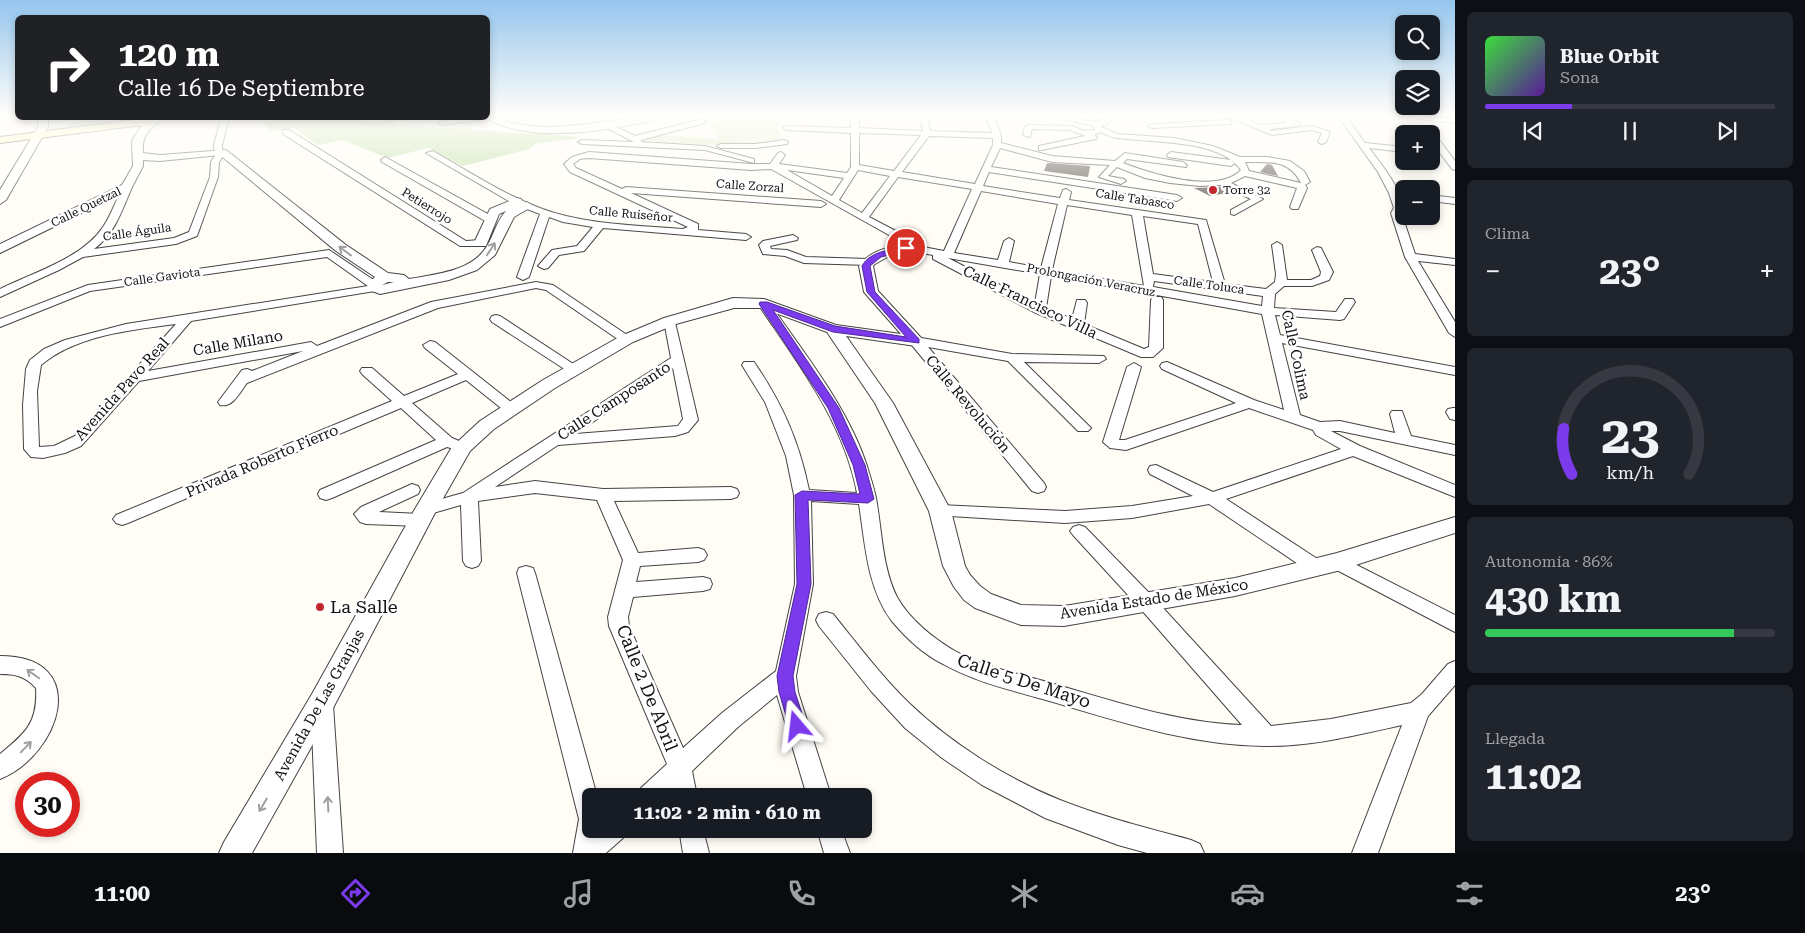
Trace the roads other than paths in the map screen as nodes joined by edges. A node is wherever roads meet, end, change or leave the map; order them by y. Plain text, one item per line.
1 (16, 156) edge
2 (21, 156) edge
3 (138, 156) edge
4 (324, 156) edge
5 (435, 156) edge
6 (586, 156) edge
7 (600, 156) edge
8 (732, 156) edge
9 (781, 156) edge
10 (855, 156) edge
11 (911, 156) edge
12 (992, 156) edge
13 (1032, 156) edge
14 (1042, 156) edge
15 (1059, 156) edge
16 (1196, 156) edge
17 (1222, 156) edge
18 (1235, 156) edge
19 (1264, 156) edge
20 (1369, 156) edge
21 (1446, 156) edge
22 (216, 157) junction
23 (1004, 159) dead end
24 (1035, 159) junction
25 (385, 160) dead end
26 (138, 161) junction
27 (1239, 161) junction
28 (1119, 164) junction
29 (1182, 165) dead end
30 (762, 166) junction
31 (773, 166) junction
32 (855, 167) junction
33 (1455, 167) edge
34 (987, 169) junction
35 (1245, 171) junction
36 (898, 174) junction
37 (850, 176) junction
38 (0, 179) edge
39 (1068, 180) junction
40 (1220, 182) junction
41 (1305, 182) dead end
42 (1135, 184) dead end
43 (127, 187) junction
44 (978, 187) junction
45 (617, 189) junction
46 (1395, 189) edge
47 (1157, 195) junction
48 (1177, 198) dead end
49 (1440, 199) edge
50 (0, 200) edge
51 (834, 201) junction
52 (1455, 201) edge
53 (1064, 202) junction
54 (522, 204) junction
55 (821, 204) dead end
56 (1295, 207) dead end
57 (1234, 212) dead end
58 (545, 213) junction
59 (1141, 214) junction
60 (863, 218) junction
61 (492, 220) junction
62 (600, 225) junction
63 (1406, 225) edge
64 (687, 231) junction
65 (746, 237) dead end
66 (793, 238) dead end
67 (1009, 241) dead end
68 (481, 243) junction
69 (1276, 245) dead end
70 (0, 249) edge
71 (920, 250) junction
72 (1317, 250) dead end
73 (329, 253) junction
74 (80, 254) junction
75 (948, 254) junction
76 (1415, 257) junction
77 (868, 262) junction
78 (1455, 262) edge
79 (1003, 263) junction
80 (544, 266) dead end
81 (1046, 271) junction
82 (523, 277) dead end
83 (1148, 277) junction
84 (387, 283) junction
85 (1282, 283) junction
86 (1220, 286) junction
87 (0, 293) edge
88 (1269, 293) junction
89 (1153, 296) junction
90 (1349, 302) dead end
91 (1081, 303) dead end
92 (764, 304) junction
93 (1040, 310) junction
94 (1268, 311) junction
95 (496, 319) dead end
96 (186, 320) junction
97 (670, 320) junction
98 (0, 323) edge
99 (1077, 327) junction
100 (1454, 328) edge
101 (833, 329) junction
102 (627, 338) junction
103 (1276, 338) junction
104 (348, 339) junction
105 (916, 341) junction
106 (430, 346) dead end
107 (260, 356) junction
108 (1012, 358) junction
109 (1099, 359) dead end
110 (677, 360) junction
111 (749, 364) dead end
112 (1167, 366) dead end
113 (1134, 367) dead end
114 (574, 369) junction
115 (367, 371) dead end
116 (1455, 371) edge
117 (469, 374) junction
118 (133, 378) junction
119 (241, 380) junction
120 (225, 402) dead end
121 (403, 402) junction
122 (1249, 403) junction
123 (511, 408) junction
124 (1397, 414) dead end
125 (1293, 418) junction
126 (1319, 427) junction
127 (1083, 428) dead end
128 (1404, 439) junction
129 (551, 441) junction
130 (454, 444) junction
131 (1354, 450) junction
132 (1455, 450) edge
133 (1156, 470) dead end
134 (1038, 487) dead end
135 (412, 490) dead end
136 (1455, 491) edge
137 (731, 493) dead end
138 (326, 494) dead end
139 (603, 495) junction
140 (802, 495) junction
141 (469, 497) junction
142 (1212, 498) junction
143 (868, 499) junction
144 (940, 511) junction
145 (423, 515) junction
146 (122, 519) dead end
147 (1455, 525) edge
148 (1080, 530) dead end
149 (698, 555) dead end
150 (632, 560) junction
151 (472, 561) dead end
152 (1327, 564) junction
153 (526, 573) dead end
154 (703, 584) dead end
155 (626, 590) junction
156 (1146, 602) junction
157 (826, 620) dead end
158 (1455, 624) edge
159 (0, 665) edge
160 (1455, 670) edge
161 (785, 676) junction
162 (322, 702) junction
163 (1419, 710) junction
164 (1266, 736) junction
165 (680, 767) junction
166 (0, 768) edge
167 (658, 788) edge
168 (684, 788) edge
169 (817, 788) edge
170 (604, 838) edge
171 (693, 838) edge
172 (832, 838) edge
173 (235, 853) edge
174 (330, 853) edge
175 (587, 853) edge
176 (696, 853) edge
177 (837, 853) edge
178 (1191, 853) edge
179 (1365, 853) edge

1 - 38 street
2 - 50 street
3 - 26 street, Calle Quetzal
4 - 68 street, Petierrojo
5 - 54 street, Calle Ruiseñor
6 - 45 street
7 - 30 street
8 - 30 street
9 - 31 street
10 - 32 street
11 - 36 street
12 - 34 street
13 - 24 street
14 - 24 street
15 - 28 street
16 - 27 street
17 - 27 street
18 - 27 street
19 - 27 street
20 - 46 street
21 - 33 street
22 - 26 street
22 - 73 street
22 - 74 street, Calle Águila
84 -> 22 street
23 - 24 street
24 - 28 street
25 - 61 street
26 - 43 street, Calle Quetzal
27 - 28 street
27 - 35 street
27 - 41 street
28 - 29 street
28 - 40 street
28 - 42 street
30 - 31 street
31 - 37 street
31 - 51 street, Calle Francisco Villa
32 - 36 street, Calle Tabasco
32 - 37 street
34 - 39 street
34 - 44 street
35 - 40 street
35 - 56 street
36 - 44 street, Calle Tabasco
36 - 60 street
37 - 51 street
39 - 47 street
39 - 53 street
40 - 57 street
43 - 70 street, Calle Quetzal
43 - 74 street
44 - 53 street, Calle Tabasco
44 - 75 street
45 - 55 street, Calle Zorzal
45 - 64 street
47 - 48 street
47 - 59 street
49 - 52 street
51 - 60 street, Calle Francisco Villa
53 - 59 street, Calle Tabasco
53 - 81 street
54 - 58 street, Calle Ruiseñor
54 - 61 street, Avenida Pavo Real
84 -> 54 street, Avenida Pavo Real
58 - 62 street, Calle Ruiseñor
58 - 82 street
59 - 83 street
59 - 86 street, Calle Tabasco
60 - 71 street, Calle Francisco Villa
61 - 68 street, Avenida Pavo Real
62 - 64 street, Calle Ruiseñor
62 - 80 street
63 - 76 street
64 - 65 street, Calle Ruiseñor
66 - 77 street
67 - 79 street
68 - 84 street, Avenida Pavo Real
69 - 85 street
71 - 75 street, Prolongación Veracruz
71 - 77 street
71 - 93 street, Calle Francisco Villa
72 - 85 street
73 - 84 street
73 - 98 street, Calle Gaviota
74 - 87 street
75 - 79 street, Prolongación Veracruz
76 - 78 street
76 - 100 street
77 - 105 street, Calle Revolución
79 - 81 street, Prolongación Veracruz
81 - 89 street, Prolongación Veracruz
81 - 93 street
83 - 86 street, Calle Toluca
83 - 89 street
84 - 96 street, Avenida Pavo Real
85 - 88 street, Calle Colima
86 - 88 street, Calle Toluca
88 - 94 street, Calle Colima
89 - 94 street, Prolongación Veracruz
89 - 99 street, Calle Francisco Villa
90 - 94 street, Prolongación Veracruz
91 - 99 street
92 - 97 street, Avenida De Las Granjas
92 - 101 street, Avenida De Las Granjas
92 - 143 street, Calle 5 De Mayo
93 - 99 street, Calle Francisco Villa
94 - 103 street, Calle Colima
95 - 114 street
96 - 118 street, Avenida Pavo Real
96 - 118 street, Avenida Pavo Real
97 - 102 street, Avenida De Las Granjas
97 - 110 street, Calle Camposanto
101 - 105 street, Avenida De Las Granjas
101 - 144 street, Avenida Estado de México
102 - 104 street, Calle Milano
102 - 114 street, Avenida De Las Granjas
103 - 116 street
103 - 125 street, Calle Colima
104 - 107 street, Calle Milano
104 - 119 street, Calle Milano
105 - 108 street, Avenida De Las Granjas
105 - 134 street, Calle Revolución
106 - 117 street
107 - 118 street, Calle Milano
107 - 119 street
108 - 109 street, Avenida De Las Granjas
108 - 127 street
110 - 129 street, Calle Camposanto
110 - 129 street, Calle Camposanto
111 - 140 street
112 - 122 street
113 - 122 street
114 - 123 street, Avenida De Las Granjas
115 - 121 street
117 - 121 street, Privada Roberto Fierro
117 - 123 street
119 - 120 street
121 - 130 street
121 - 146 street, Privada Roberto Fierro
122 - 125 street
123 - 130 street, Avenida De Las Granjas
124 - 128 street
125 - 126 street
126 - 128 street
126 - 131 street
128 - 132 street
129 - 141 street, Calle Camposanto
130 - 138 street
130 - 145 street, Avenida De Las Granjas
131 - 136 street
131 - 142 street
133 - 142 street
135 - 145 street
137 - 139 street
139 - 141 street
139 - 150 street
140 - 143 street
140 - 161 street
141 - 145 street
141 - 151 street
142 - 144 street
142 - 152 street
143 - 164 street, Calle 5 De Mayo
144 - 156 street, Avenida Estado de México
145 - 162 street, Avenida De Las Granjas
147 - 152 street, Avenida Estado de México
148 - 156 street
149 - 150 street
150 - 155 street, Calle 2 De Abril
152 - 156 street, Avenida Estado de México
152 - 158 street
153 - 175 street
154 - 155 street
155 - 165 street, Calle 2 De Abril
156 - 164 street
157 - 178 street
166 -> 159 street
160 - 163 street
161 - 165 street
161 - 169 street
162 -> 173 street, Avenida De Las Granjas
174 -> 162 street
163 - 164 street, Calle 5 De Mayo
163 - 179 street
165 - 167 street
165 - 168 street, Calle 2 De Abril
170 - 175 street
171 - 176 street
172 - 177 street

